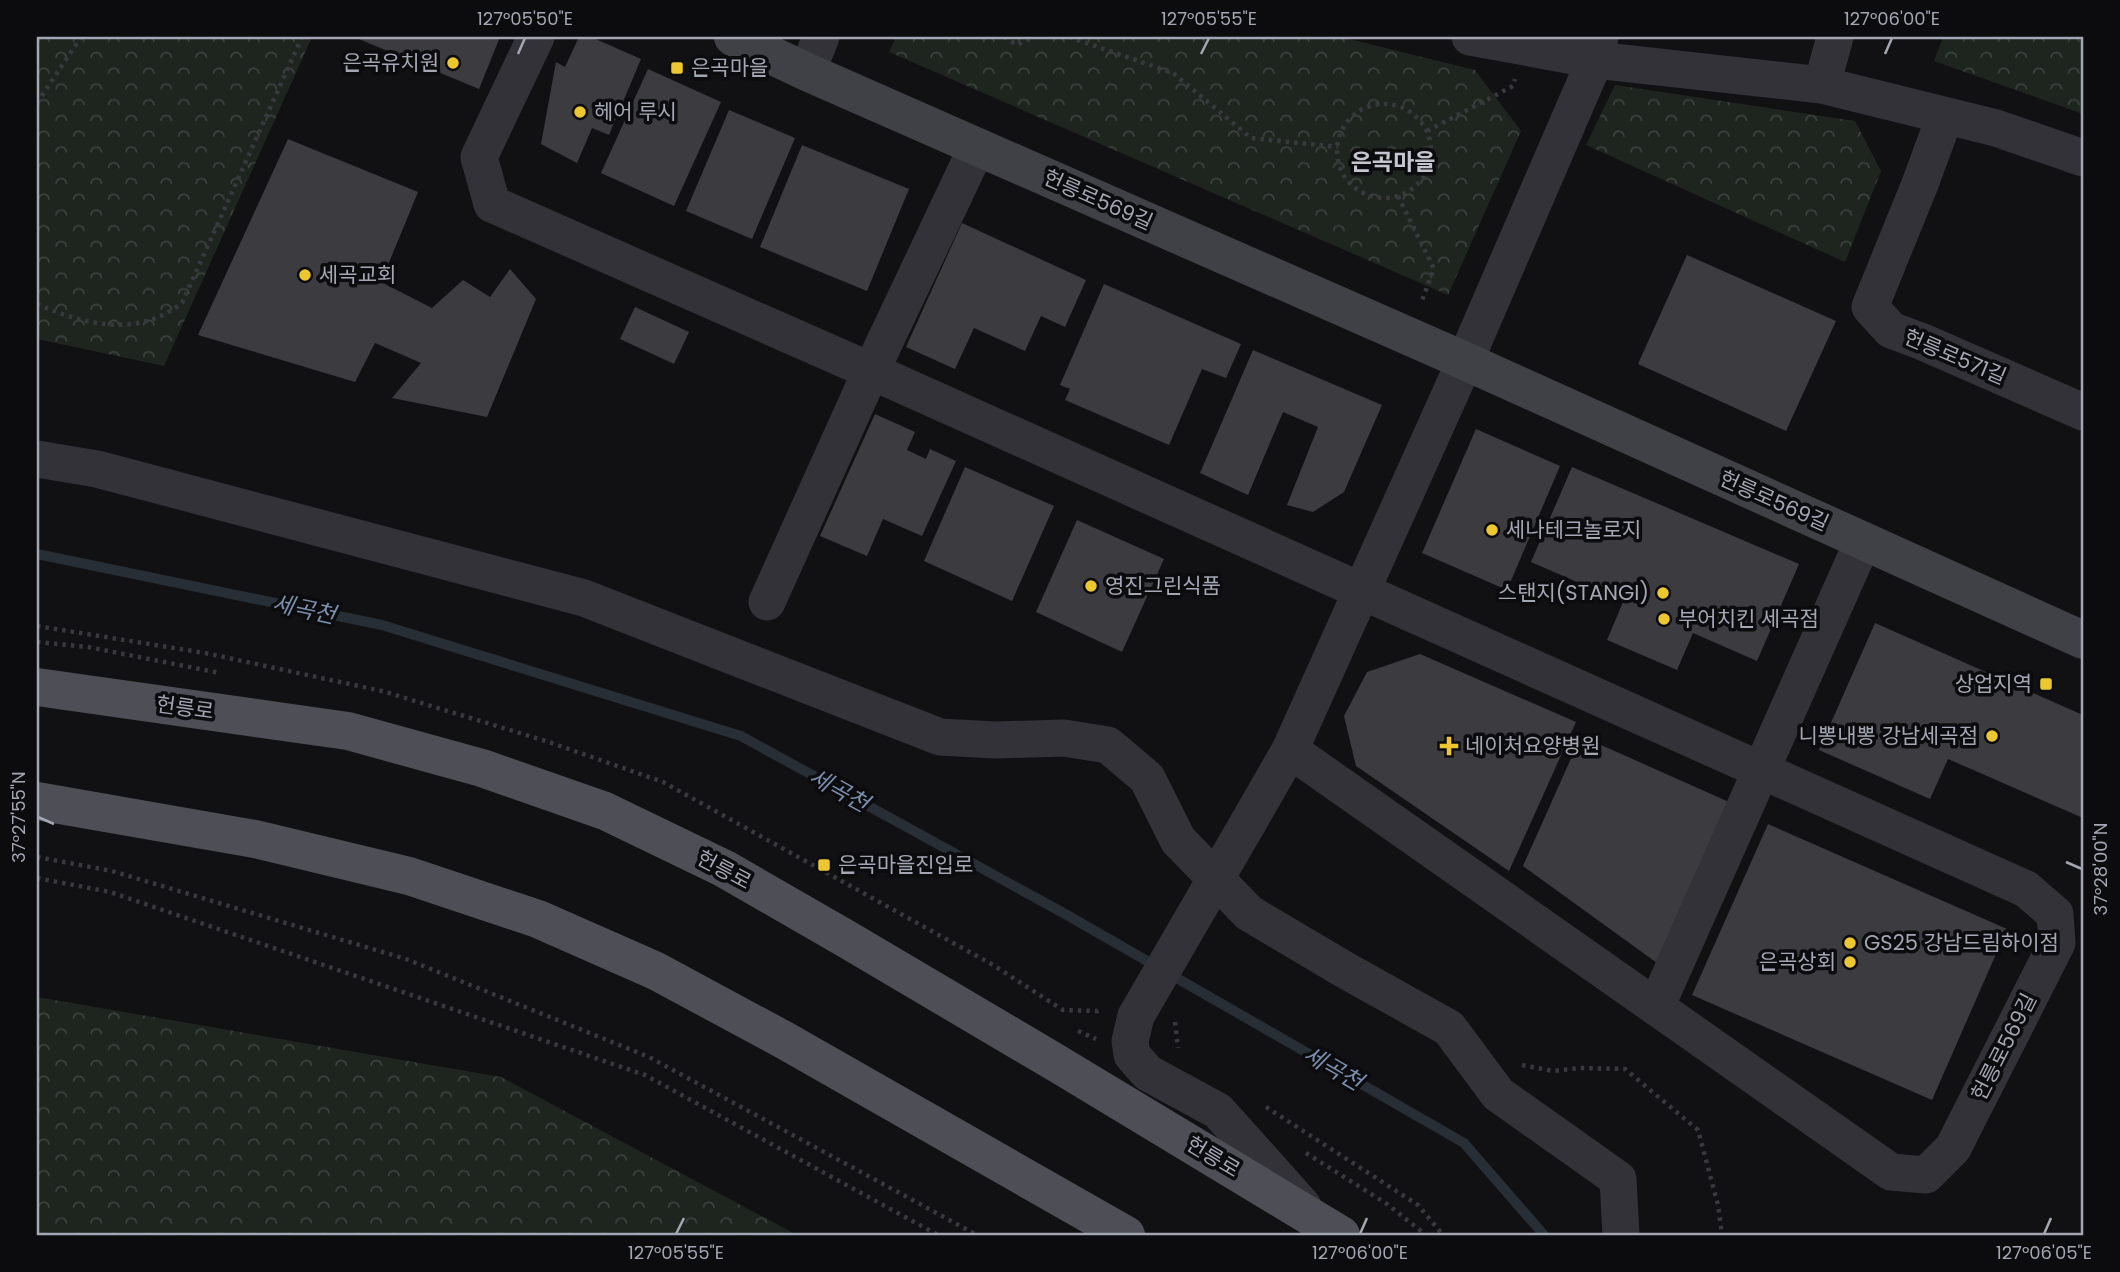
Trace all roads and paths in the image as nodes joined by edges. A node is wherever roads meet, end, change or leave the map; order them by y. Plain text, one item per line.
1 (81, 37) edge
2 (302, 37) edge
3 (536, 37) edge
4 (733, 37) edge
5 (821, 37) edge
6 (1004, 37) edge
7 (1032, 37) edge
8 (1069, 37) edge
9 (1469, 37) edge
10 (1835, 37) edge
11 (1525, 47) junction
12 (1597, 48) edge
13 (807, 72) junction
14 (1822, 85) junction
15 (37, 103) edge
16 (1945, 116) junction
17 (1427, 131) junction
18 (1338, 146) junction
19 (977, 147) junction
20 (2083, 158) edge
21 (1398, 196) junction
22 (37, 304) edge
23 (1408, 337) junction
24 (1465, 361) junction
25 (871, 370) junction
26 (2083, 412) edge
27 (37, 459) edge
28 (1863, 541) junction
29 (1361, 592) junction
30 (766, 602) dead end
31 (2083, 640) edge
32 (37, 687) edge
33 (1290, 750) junction
34 (1761, 771) junction
35 (37, 801) edge
36 (37, 857) edge
37 (37, 878) edge
38 (1656, 1007) junction
39 (1175, 1018) dead end
40 (1178, 1050) dead end
41 (1511, 1063) dead end
42 (1258, 1102) dead end
43 (1327, 1226) edge
44 (938, 1235) edge
45 (977, 1235) edge
46 (1126, 1235) edge
47 (1443, 1235) edge
48 (1621, 1235) edge
49 (1722, 1235) edge

1 - 15 path
2 - 22 path
3 - 25 street, 헌릉로569길
4 - 13 street, 헌릉로569길
5 - 13 street
6 - 7 path
8 - 18 path
9 - 11 street
10 - 14 street
11 - 12 street
11 - 17 path
12 - 14 street
12 - 24 street
13 - 19 street, 헌릉로569길
14 - 16 street
16 - 20 street
16 - 26 street, 헌릉로571길
17 - 18 path
17 - 21 path
18 - 21 path
19 - 23 street, 헌릉로569길
19 - 25 street
21 - 23 path
23 - 24 street, 헌릉로569길
24 - 28 street, 헌릉로569길
24 - 29 street
25 - 29 street, 헌릉로569길
25 - 30 street
27 - 48 street
28 - 31 street, 헌릉로569길
28 - 34 street
29 - 33 street
29 - 34 street, 헌릉로569길
32 - 43 main road, 헌릉로
33 - 38 street, 헌릉로569길
33 - 43 street, bridge
34 - 38 street
34 - 38 street, 헌릉로569길
35 - 46 main road
36 - 45 path
37 - 44 path
39 - 40 path
41 - 49 path
42 - 47 path

